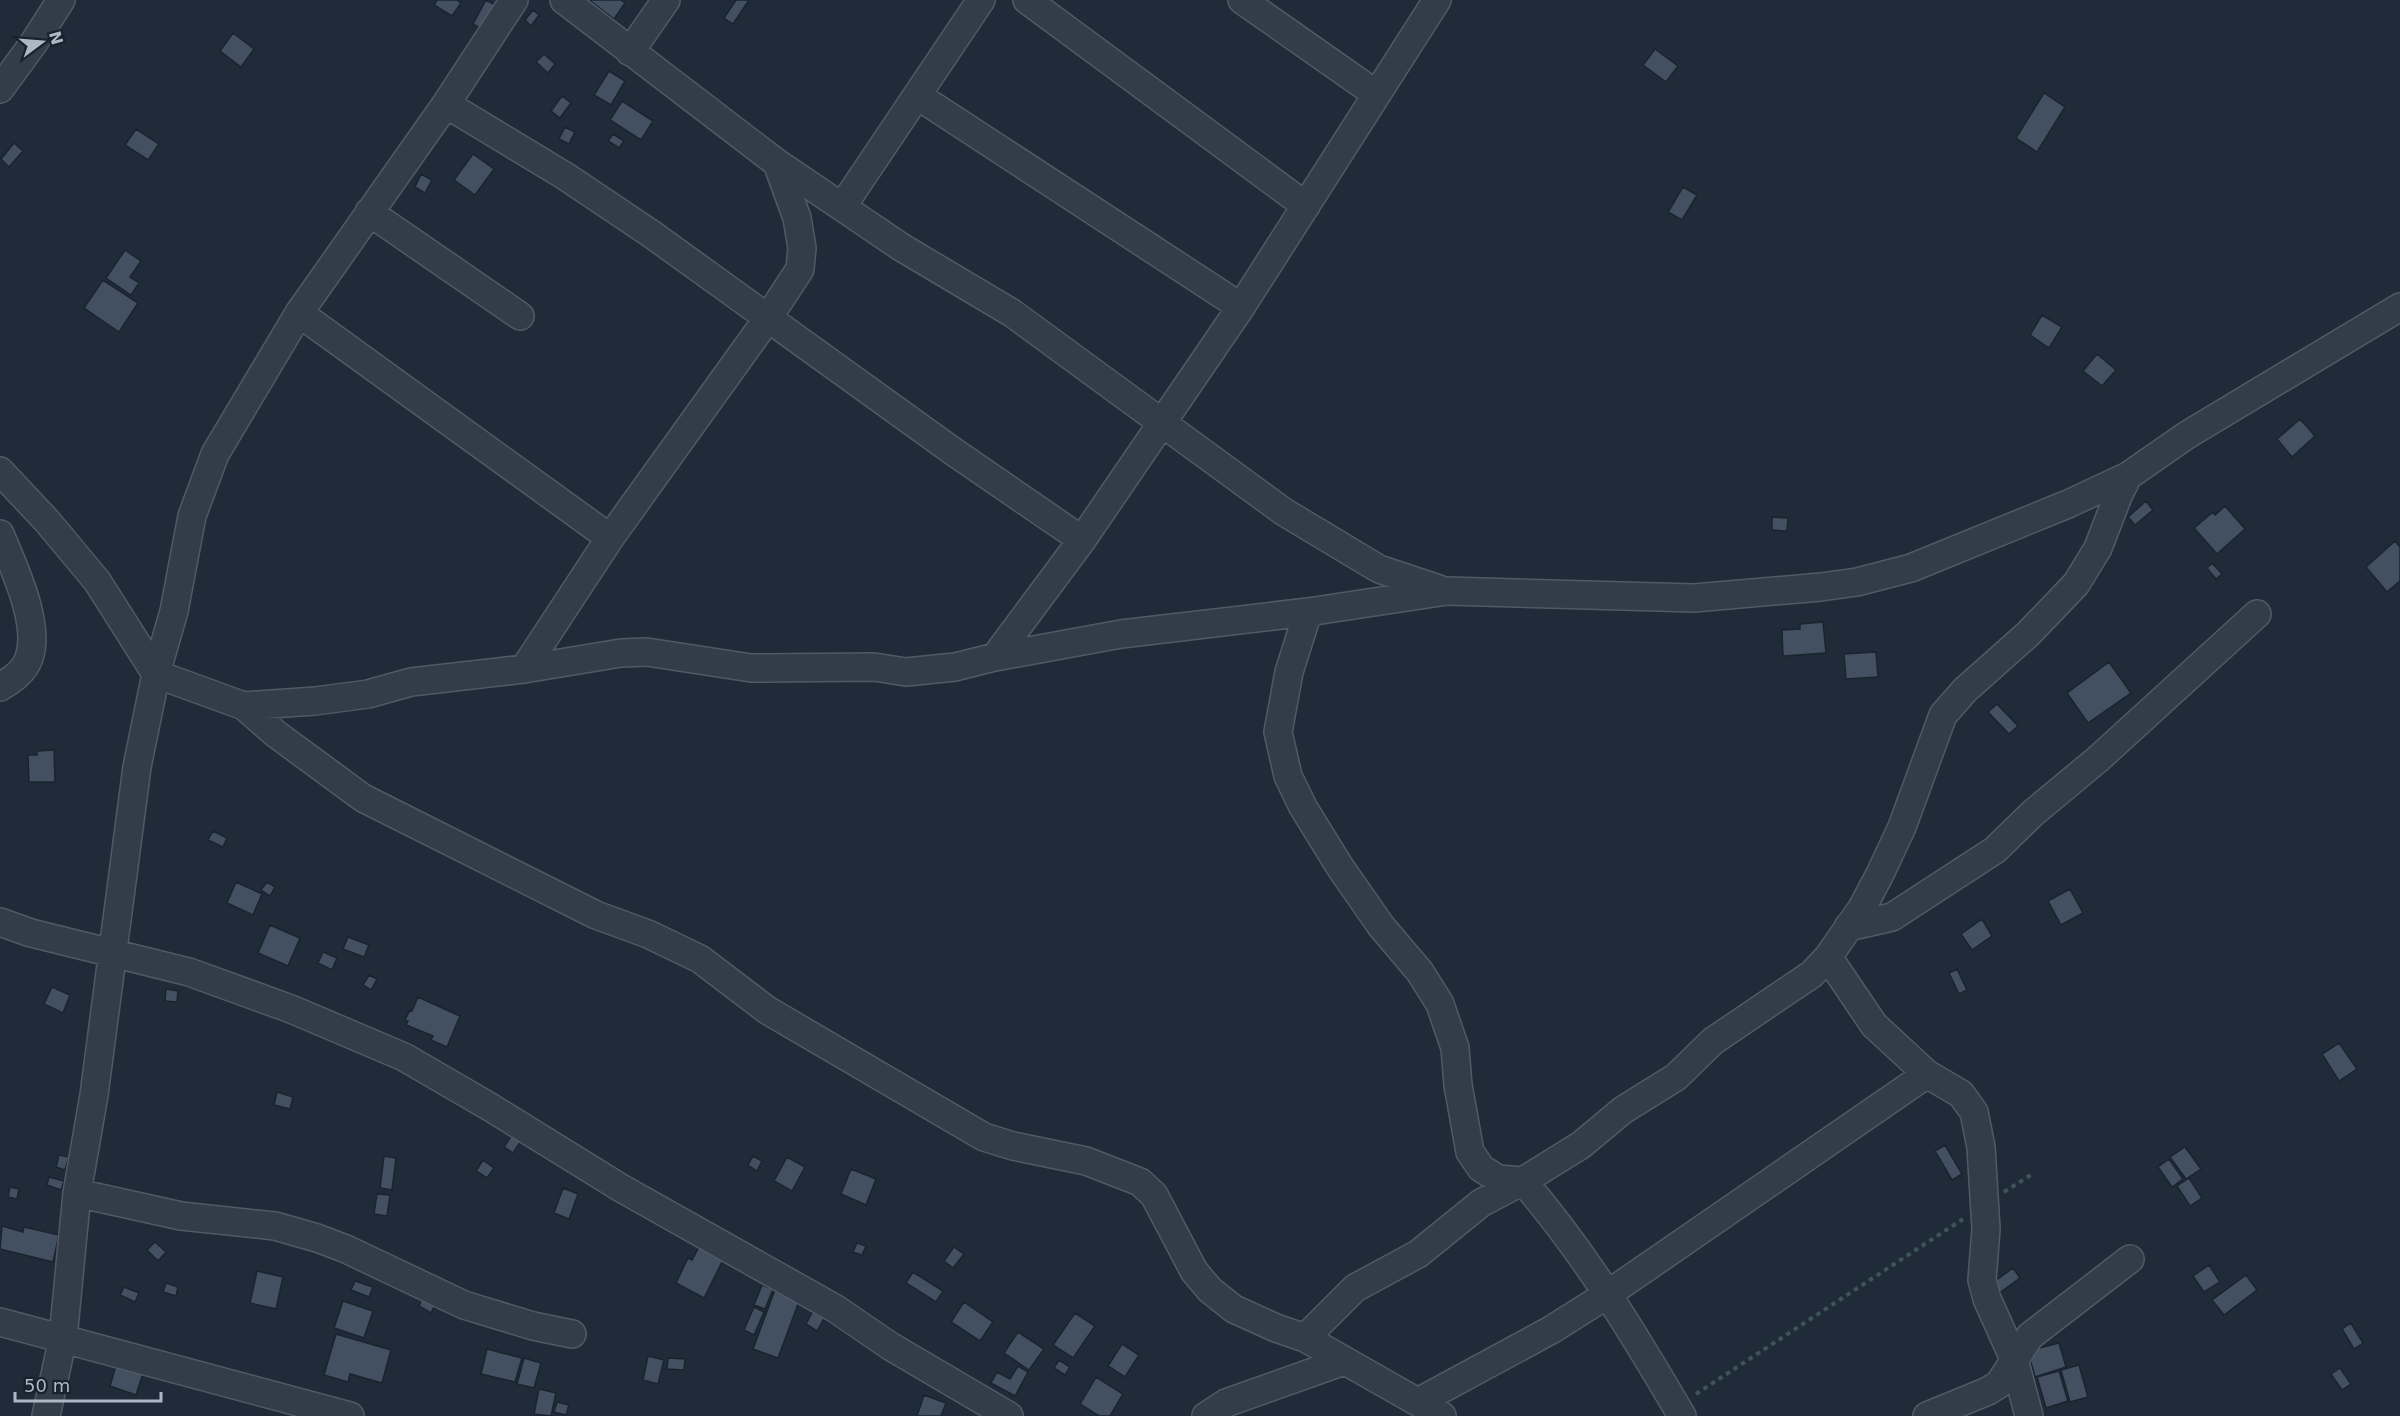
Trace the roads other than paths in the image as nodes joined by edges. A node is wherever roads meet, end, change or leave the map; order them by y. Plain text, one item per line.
1 (61, 0) edge
2 (514, 0) edge
3 (564, 0) edge
4 (666, 0) edge
5 (981, 0) edge
6 (1027, 0) edge
7 (1242, 0) edge
8 (1437, 0) edge
9 (630, 52) junction
10 (0, 89) edge
11 (1376, 94) junction
12 (918, 96) junction
13 (447, 104) junction
14 (777, 163) junction
15 (1306, 206) junction
16 (842, 207) junction
17 (369, 212) junction
18 (1241, 307) junction
19 (2400, 307) edge
20 (299, 313) junction
21 (520, 316) dead end
22 (768, 318) junction
23 (1161, 423) junction
24 (0, 471) edge
25 (2128, 476) junction
26 (0, 534) edge
27 (610, 538) junction
28 (1082, 540) junction
29 (1447, 591) junction
30 (1308, 612) junction
31 (2257, 614) dead end
32 (995, 657) junction
33 (524, 669) junction
34 (156, 674) junction
35 (0, 687) edge
36 (244, 706) junction
37 (0, 922) edge
38 (1848, 927) junction
39 (113, 952) junction
40 (1828, 957) junction
41 (1927, 1074) junction
42 (1523, 1181) junction
43 (77, 1193) junction
44 (2130, 1258) dead end
45 (1608, 1294) junction
46 (0, 1322) edge
47 (572, 1334) dead end
48 (63, 1338) junction
49 (1305, 1338) junction
50 (2014, 1359) junction
51 (1344, 1361) junction
52 (1418, 1402) junction
53 (1674, 1413) edge
54 (46, 1416) edge
55 (350, 1416) edge
56 (1009, 1416) edge
57 (1206, 1416) edge
58 (1442, 1416) edge
59 (1927, 1416) edge
60 (2029, 1416) edge

1 - 10 street
2 - 13 street
3 - 9 street
4 - 9 street
5 - 12 street
6 - 15 street
7 - 11 street
8 - 11 street
9 - 14 street
11 - 15 street
12 - 16 street
12 - 18 street
13 - 17 street
13 - 22 street
14 - 16 street
14 - 22 street
15 - 18 street
16 - 23 street
17 - 20 street
17 - 21 street
18 - 23 street
19 - 25 street
20 - 27 street
20 - 34 street
22 - 27 street
22 - 28 street
23 - 28 street
23 - 29 street
24 - 34 street
25 - 29 street
25 - 38 street
26 - 35 street
27 - 33 street
28 - 32 street
29 - 30 street
30 - 32 street
30 - 42 street
31 - 38 street
32 - 33 street
33 - 36 street
34 - 36 street
34 - 39 street
36 - 49 street
37 - 39 street
38 - 40 street
39 - 43 street
39 - 56 street
40 - 41 street
40 - 42 street
41 - 45 street
41 - 50 street
42 - 45 street
42 - 49 street
43 - 47 street
43 - 48 street
44 - 50 street
45 - 52 street
45 - 53 street
46 - 48 street
48 - 54 street
48 - 55 street
49 - 51 street
50 - 59 street
50 - 60 street
51 - 52 street
51 - 57 street
52 - 58 street

